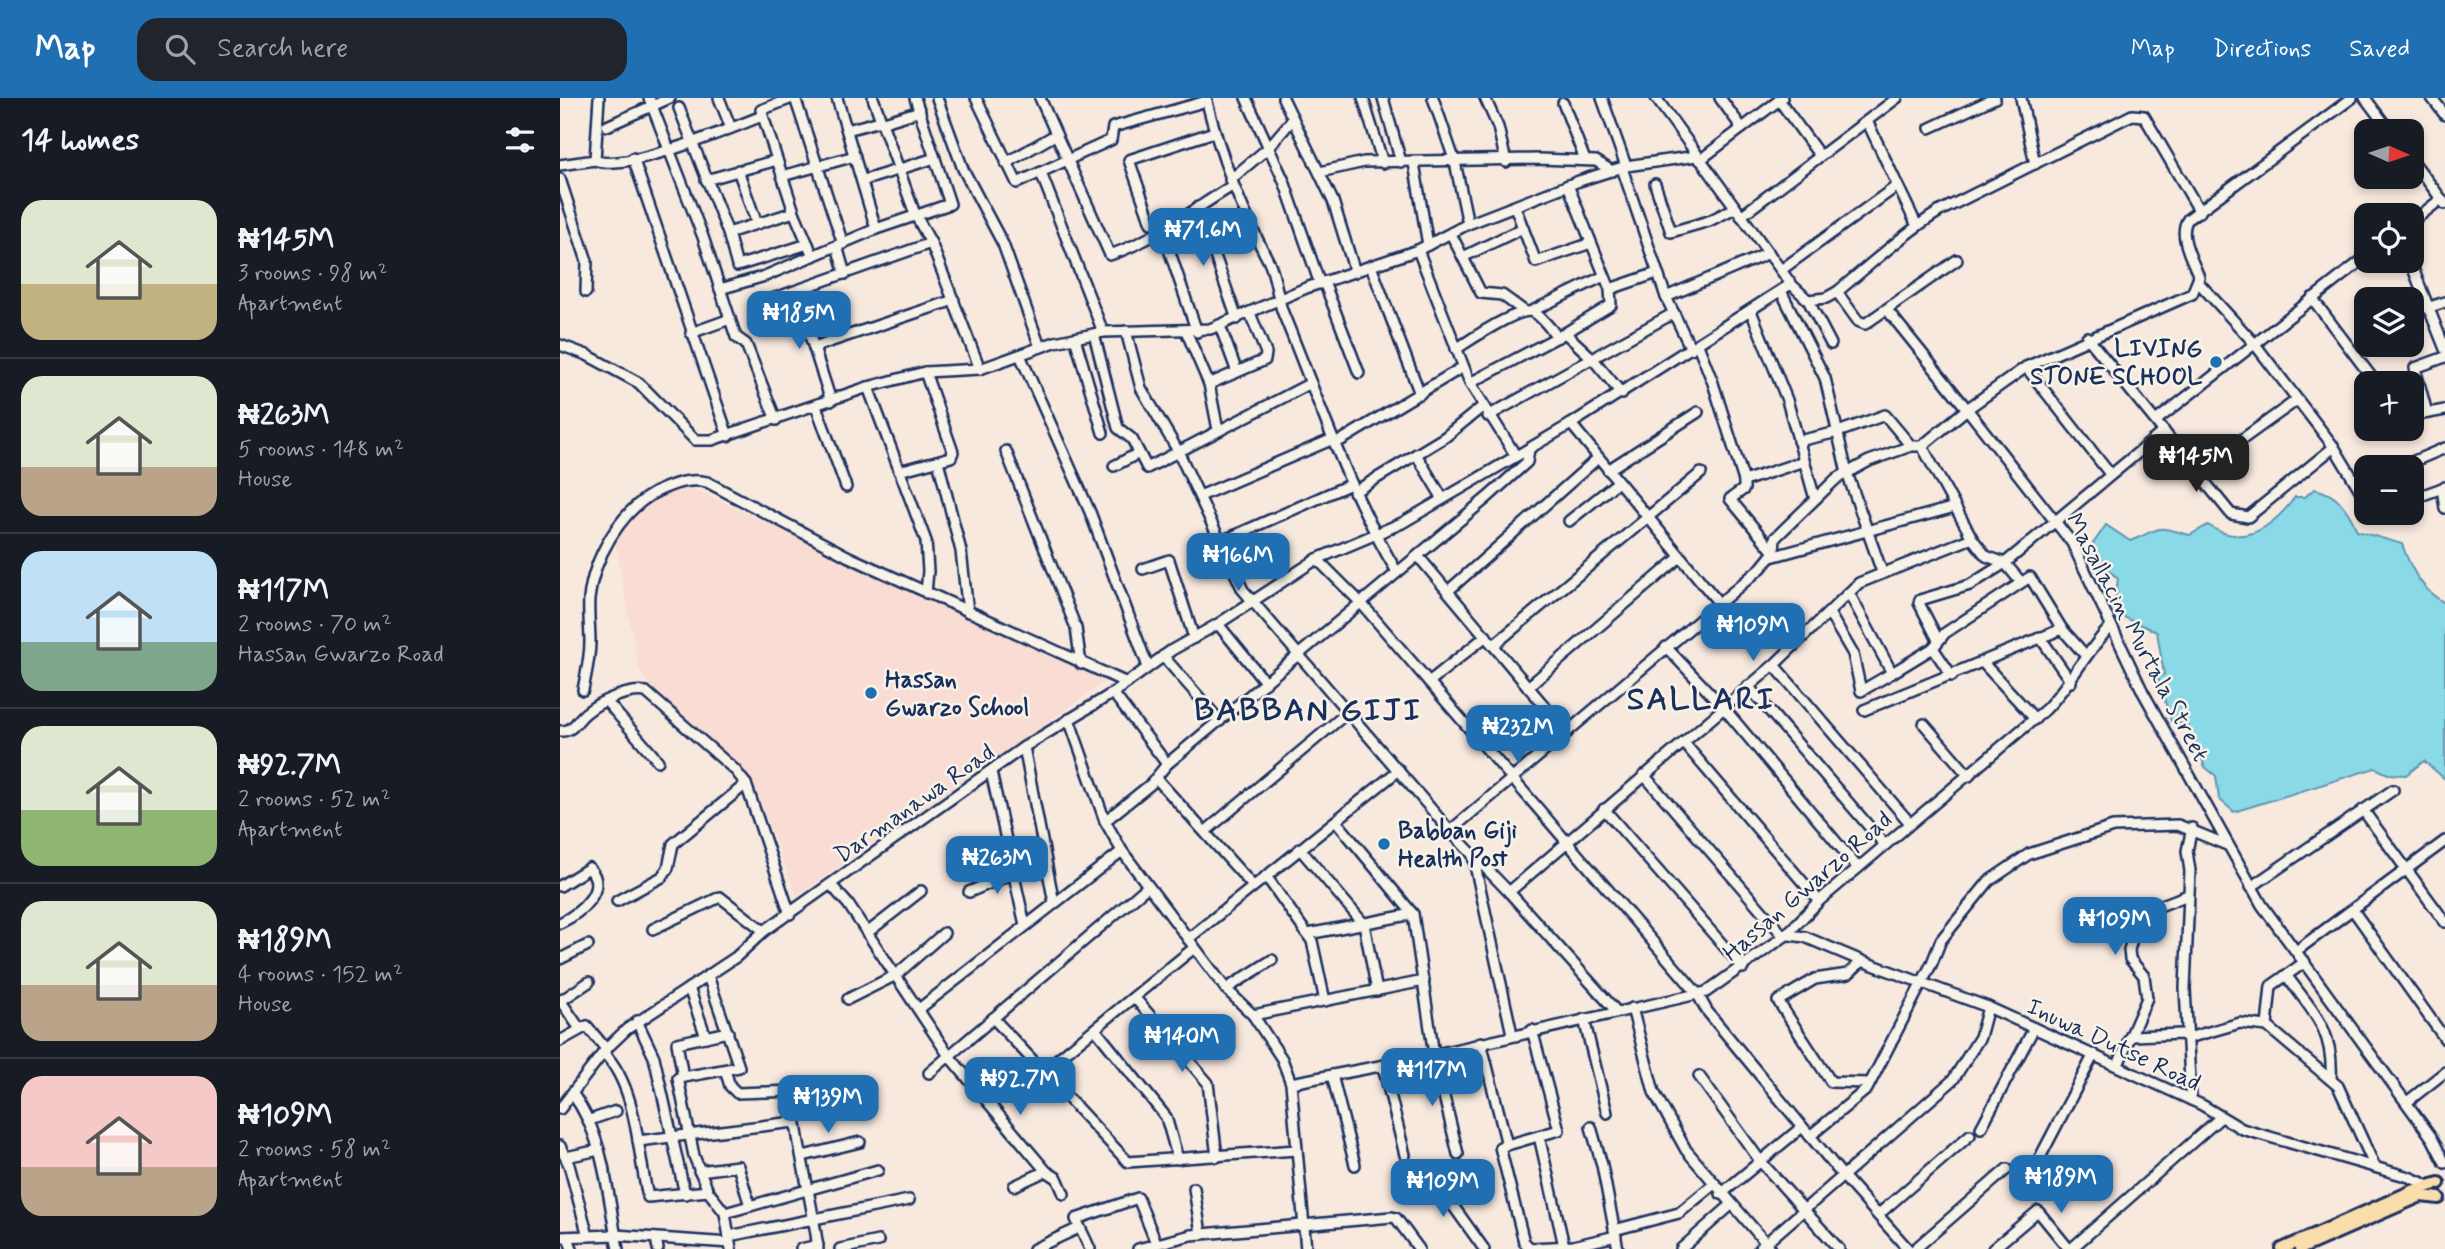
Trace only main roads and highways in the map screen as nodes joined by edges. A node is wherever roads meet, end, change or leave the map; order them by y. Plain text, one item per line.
1 (2442, 1182) edge
2 (2443, 1200) edge
3 (2282, 1249) edge
4 (2300, 1249) edge

1 - 2 main road
1 - 3 main road
2 - 4 main road

